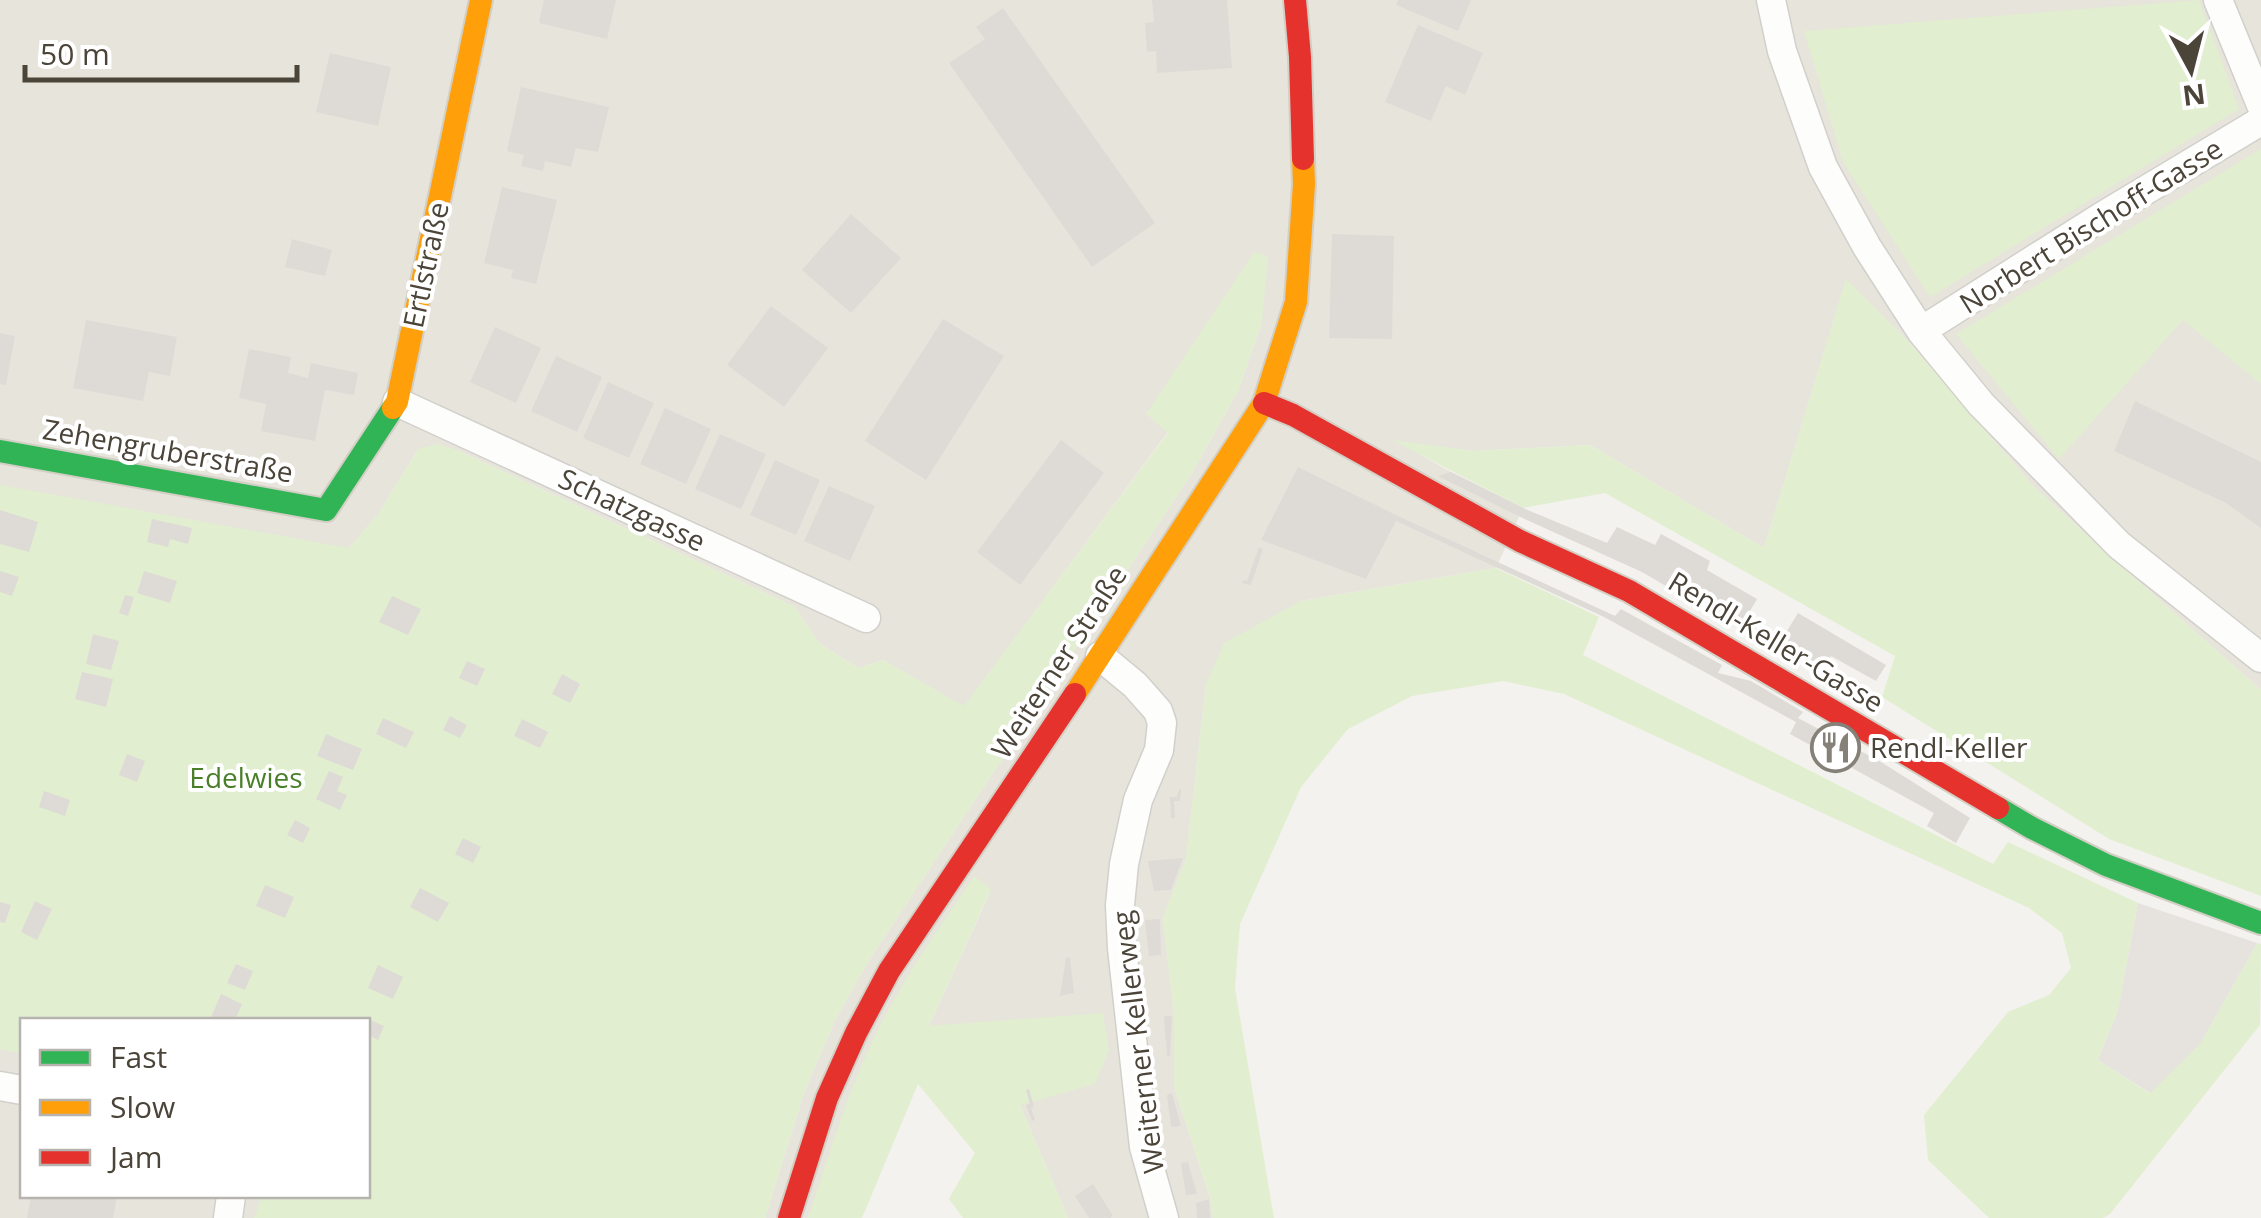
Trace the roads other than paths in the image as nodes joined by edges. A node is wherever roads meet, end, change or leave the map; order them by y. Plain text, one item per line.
1 (480, 0) edge
2 (1296, 0) edge
3 (1770, 0) edge
4 (2218, 0) edge
5 (2261, 106) edge
6 (2261, 121) edge
7 (1920, 331) junction
8 (398, 402) junction
9 (1264, 403) junction
10 (0, 450) edge
11 (326, 510) joint
12 (866, 618) dead end
13 (1100, 656) junction
14 (2261, 658) edge
15 (2261, 923) edge
16 (789, 1218) edge
17 (1164, 1218) edge

1 - 8 street, Ertlstraße
2 - 9 street, Weiterner Straße
3 - 7 street
4 - 5 street
6 - 7 street, Norbert Bischoff-Gasse
7 - 14 street
8 - 11 street, Ertlstraße
8 - 12 street, Schatzgasse
9 - 13 street, Weiterner Straße
9 - 15 street, Rendl-Keller-Gasse
10 - 11 street, Zehengruberstraße
13 - 16 street, Weiterner Straße
13 - 17 street, Weiterner Kellerweg

